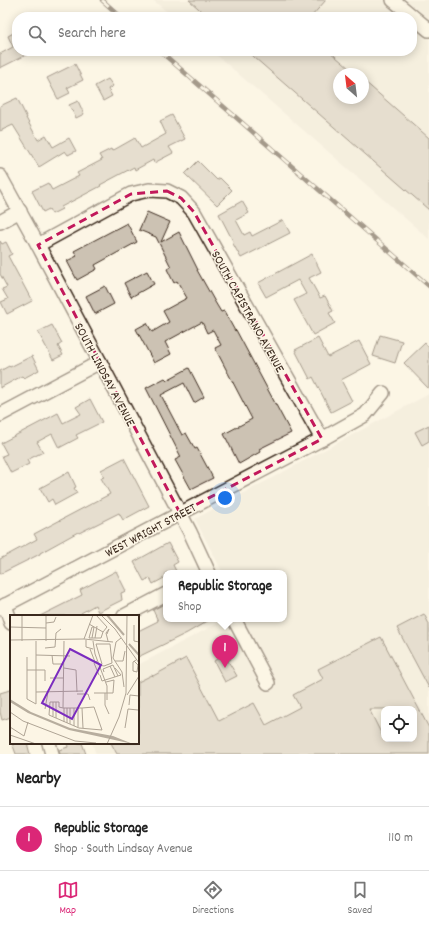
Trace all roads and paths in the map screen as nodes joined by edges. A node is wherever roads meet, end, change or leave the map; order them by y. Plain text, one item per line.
1 (393, 0) edge
2 (407, 12) edge
3 (417, 20) edge
4 (429, 30) edge
5 (0, 176) edge
6 (20, 211) junction
7 (0, 222) edge
8 (38, 245) junction
9 (100, 362) junction
10 (383, 393) dead end
11 (0, 415) edge
12 (322, 439) junction
13 (180, 513) junction
14 (207, 570) edge
15 (163, 596) edge
16 (3, 606) edge
17 (126, 615) edge
18 (10, 621) edge
19 (236, 622) edge
20 (268, 683) dead end
21 (49, 744) edge
22 (52, 754) edge

1 - 2 street
3 - 4 street
5 - 6 street, SOUTH LINDSAY AVENUE
6 - 7 street
6 - 8 street, SOUTH LINDSAY AVENUE
8 - 9 street, SOUTH LINDSAY AVENUE
8 - 12 street, SOUTH CAPISTRANO AVENUE
9 - 11 street
9 - 13 street, SOUTH LINDSAY AVENUE
10 - 12 street, WEST WRIGHT STREET
12 - 13 street, WEST WRIGHT STREET
13 - 14 street, SOUTH LINDSAY AVENUE
13 - 16 street, WEST WRIGHT STREET
15 - 17 street
16 - 18 street
19 - 20 street
21 - 22 street

